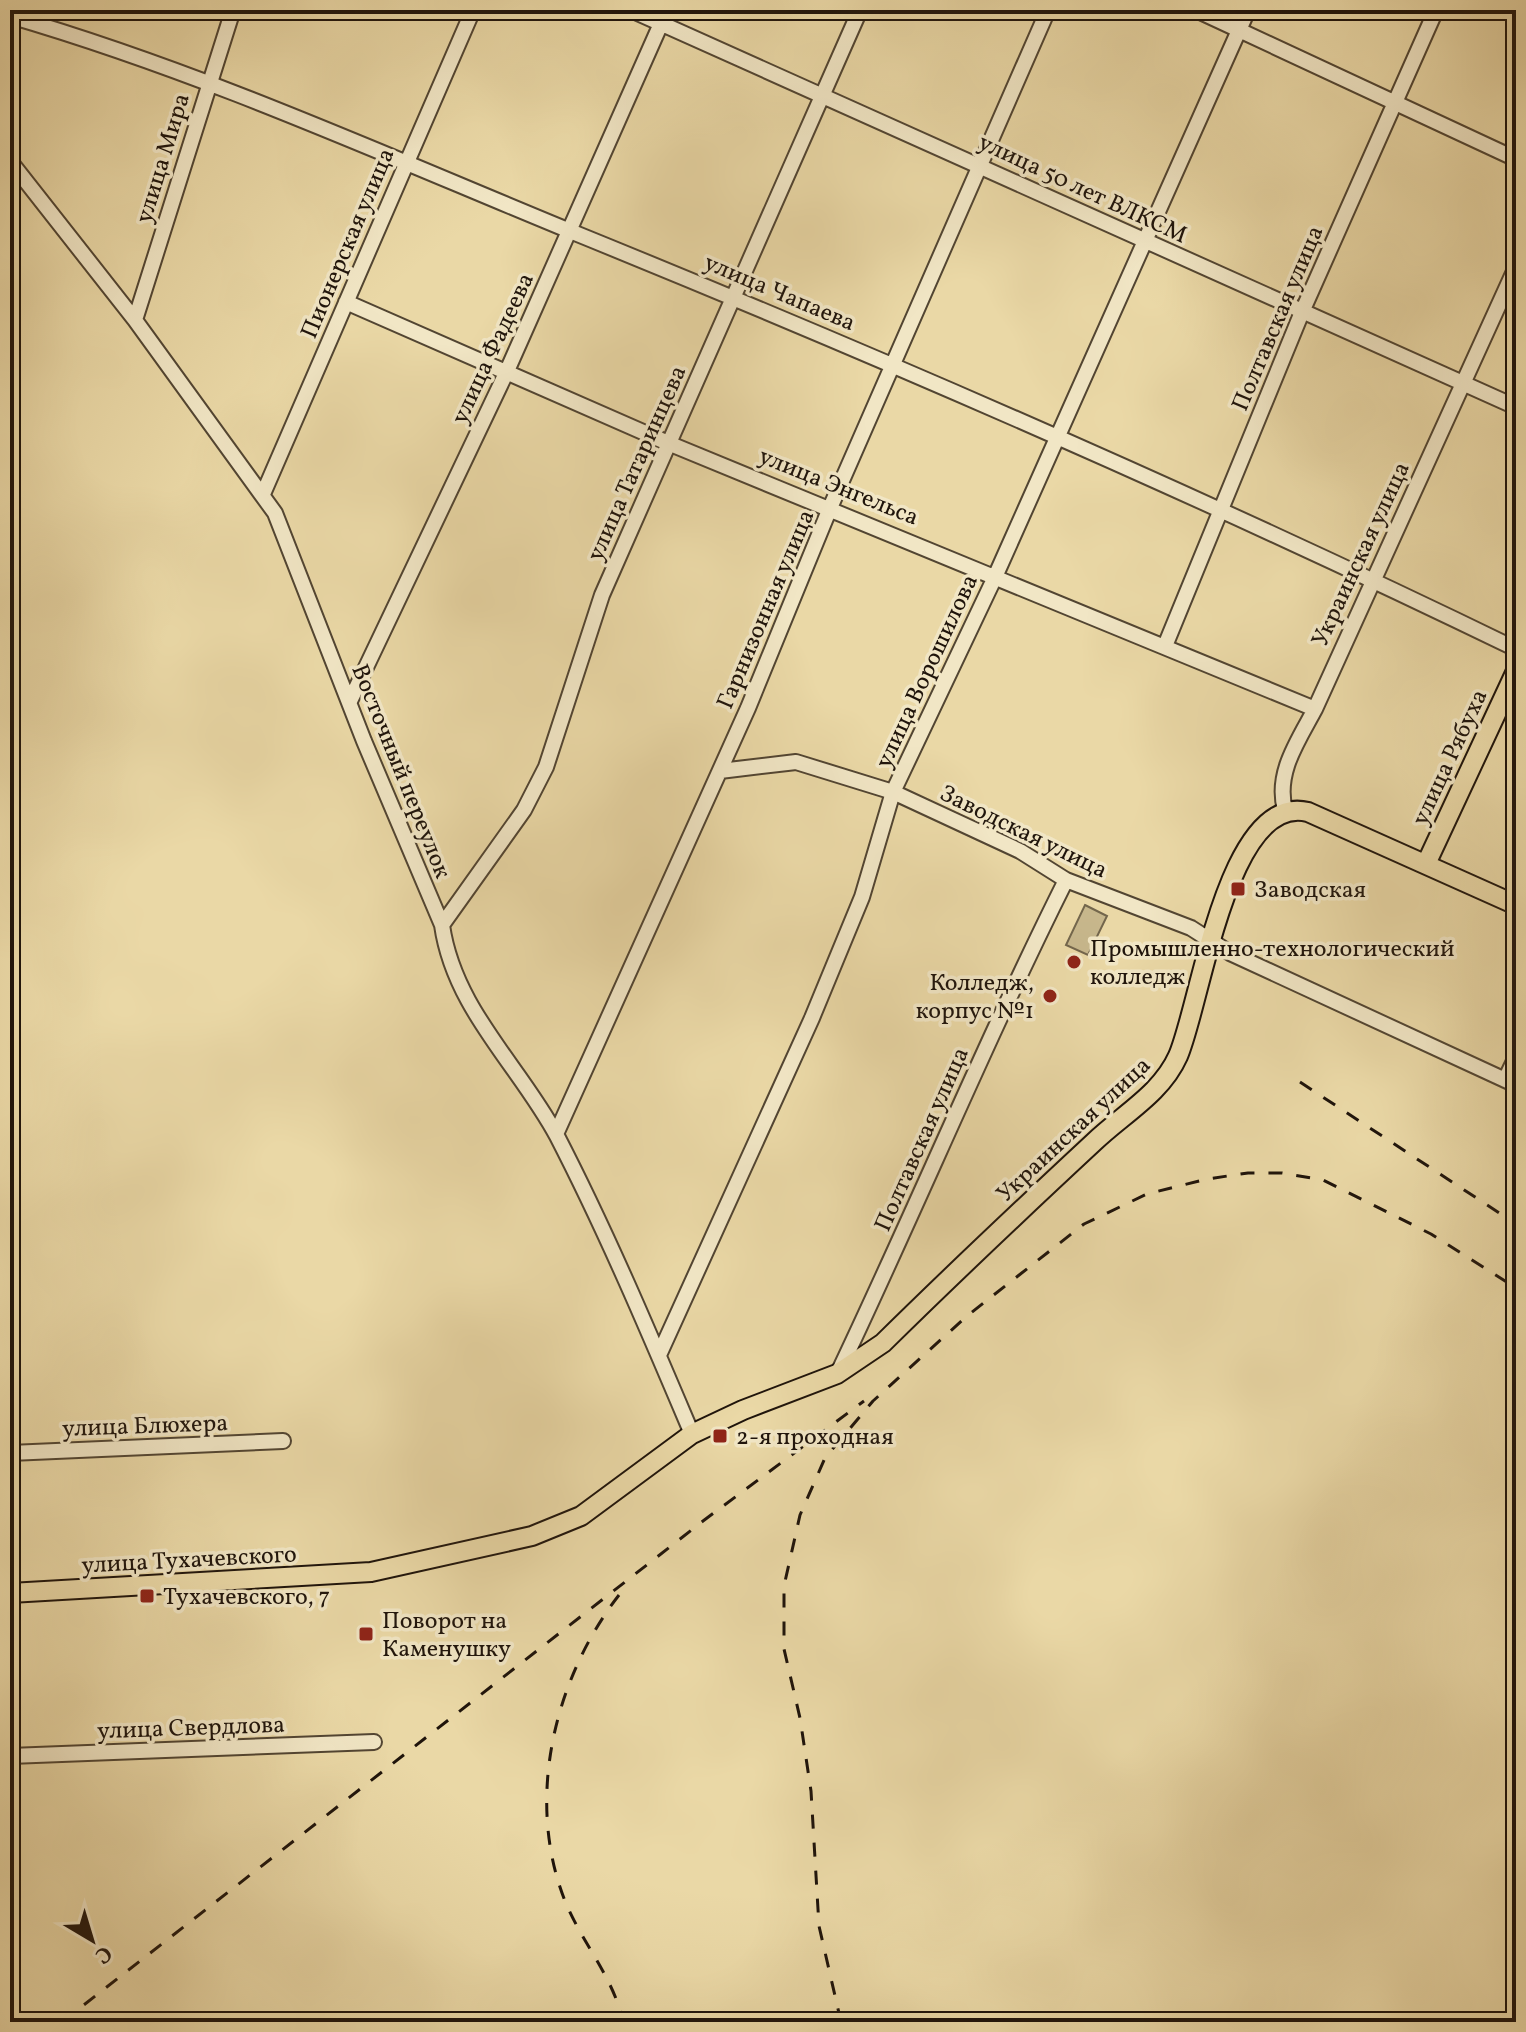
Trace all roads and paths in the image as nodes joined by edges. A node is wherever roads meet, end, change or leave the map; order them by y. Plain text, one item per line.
1 (233, 10) edge
2 (473, 10) edge
3 (631, 10) edge
4 (860, 10) edge
5 (1048, 10) edge
6 (1196, 10) edge
7 (1248, 10) edge
8 (1436, 10) edge
9 (10, 16) edge
10 (664, 17) edge
11 (1240, 29) junction
12 (208, 82) junction
13 (821, 97) junction
14 (1394, 101) junction
15 (1516, 159) edge
16 (10, 161) edge
17 (404, 162) junction
18 (981, 165) junction
19 (570, 231) junction
20 (1143, 242) junction
21 (1516, 267) edge
22 (734, 296) junction
23 (346, 302) junction
24 (1302, 312) junction
25 (135, 320) junction
26 (893, 364) junction
27 (507, 371) junction
28 (1463, 385) junction
29 (1516, 407) edge
30 (1059, 435) junction
31 (668, 443) junction
32 (263, 494) junction
33 (830, 508) junction
34 (1221, 508) junction
35 (995, 577) junction
36 (1374, 582) junction
37 (1165, 646) junction
38 (1516, 649) edge
39 (1516, 671) edge
40 (350, 701) junction
41 (1315, 709) junction
42 (720, 771) junction
43 (893, 792) junction
44 (1285, 810) junction
45 (1426, 864) junction
46 (1066, 880) junction
47 (1516, 905) edge
48 (442, 925) junction
49 (1210, 940) junction
50 (1516, 1057) edge
51 (1511, 1083) edge
52 (556, 1134) junction
53 (659, 1355) junction
54 (837, 1374) junction
55 (692, 1434) junction
56 (283, 1441) dead end
57 (10, 1453) edge
58 (371, 1572) joint
59 (10, 1593) edge
60 (374, 1742) dead end
61 (10, 1756) edge

1 - 12 street, улица Мира
2 - 17 street, Пионерская улица
3 - 10 street, улица 50 лет ВЛКСМ
4 - 13 street, улица Татаринцева
5 - 18 street, Гарнизонная улица
6 - 11 street
7 - 11 street, улица Ворошилова
8 - 14 street, Полтавская улица
9 - 12 street, улица Чапаева
10 - 13 street, улица 50 лет ВЛКСМ
10 - 19 street, улица Фадеева
11 - 14 street
11 - 20 street, улица Ворошилова
12 - 17 street, улица Чапаева
12 - 25 street, улица Мира
13 - 18 street, улица 50 лет ВЛКСМ
13 - 22 street, улица Татаринцева
14 - 15 street
14 - 24 street, Полтавская улица
16 - 25 street, Восточный переулок
17 - 19 street, улица Чапаева
17 - 23 street, Пионерская улица
18 - 20 street, улица 50 лет ВЛКСМ
18 - 26 street, Гарнизонная улица
19 - 22 street, улица Чапаева
19 - 27 street, улица Фадеева
20 - 24 street, улица 50 лет ВЛКСМ
20 - 30 street, улица Ворошилова
21 - 28 street, Украинская улица
22 - 26 street, улица Чапаева
22 - 31 street, улица Татаринцева
23 - 27 street, улица Энгельса
23 - 32 street, Пионерская улица
24 - 28 street, улица 50 лет ВЛКСМ
24 - 34 street, Полтавская улица
25 - 32 street, Восточный переулок
26 - 30 street, улица Чапаева
26 - 33 street, Гарнизонная улица
27 - 31 street, улица Энгельса
27 - 40 street, улица Фадеева
28 - 29 street, улица 50 лет ВЛКСМ
28 - 36 street, Украинская улица
30 - 34 street, улица Чапаева
30 - 35 street, улица Ворошилова
31 - 33 street, улица Энгельса
31 - 48 street, улица Татаринцева
32 - 40 street, Восточный переулок
33 - 35 street, улица Энгельса
33 - 42 street, Гарнизонная улица
34 - 36 street, улица Чапаева
34 - 37 street, Полтавская улица
35 - 37 street, улица Энгельса
35 - 43 street, улица Ворошилова
36 - 38 street, улица Чапаева
36 - 41 street, Украинская улица
37 - 41 street, улица Энгельса
39 - 45 main road, улица Рябуха
40 - 48 street, Восточный переулок
41 - 44 street, Украинская улица
42 - 43 street, Заводская улица
42 - 52 street, Гарнизонная улица
43 - 46 street, Заводская улица
43 - 53 street, улица Ворошилова
44 - 45 main road
44 - 49 main road, Украинская улица
45 - 47 main road
46 - 49 street, Заводская улица
46 - 54 street, Полтавская улица
48 - 52 street, Восточный переулок
49 - 51 street, Заводская улица
49 - 54 main road, Украинская улица
50 - 51 street
52 - 53 street, Восточный переулок
53 - 55 street, Восточный переулок
54 - 55 main road, Украинская улица
55 - 58 main road, Украинская улица
56 - 57 street, улица Блюхера
58 - 59 main road, улица Тухачевского
60 - 61 street, улица Свердлова

